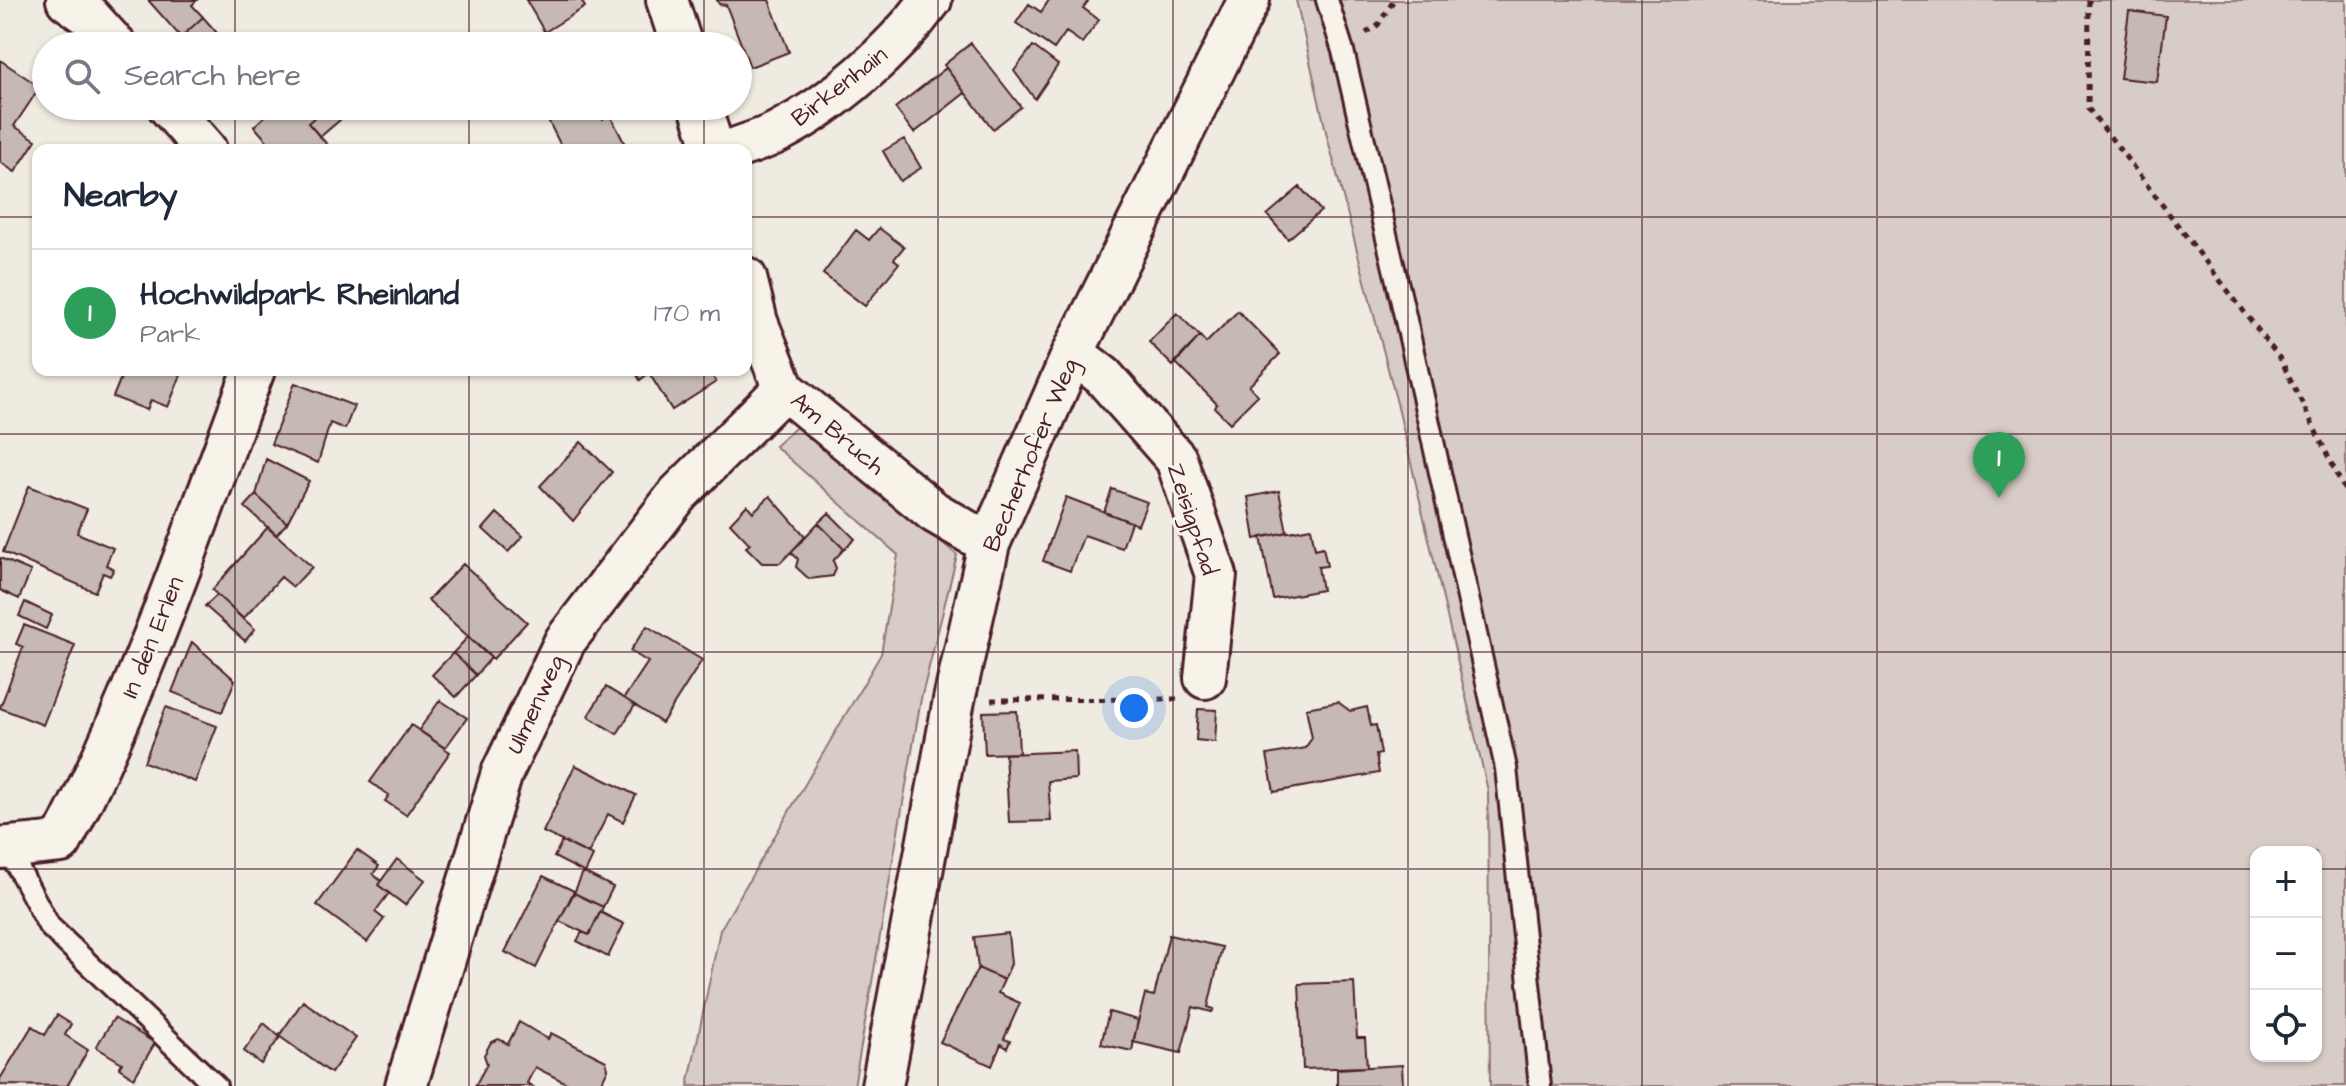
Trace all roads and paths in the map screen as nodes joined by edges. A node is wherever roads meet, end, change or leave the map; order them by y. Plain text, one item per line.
1 (67, 0) edge
2 (667, 0) edge
3 (931, 0) edge
4 (1249, 0) edge
5 (1327, 0) edge
6 (1394, 0) edge
7 (2089, 0) edge
8 (103, 32) edge
9 (677, 32) edge
10 (1343, 51) junction
11 (180, 120) edge
12 (704, 120) edge
13 (201, 144) edge
14 (712, 144) edge
15 (747, 144) edge
16 (752, 302) edge
17 (1073, 353) junction
18 (252, 376) edge
19 (784, 389) junction
20 (2346, 493) edge
21 (989, 544) junction
22 (1205, 678) joint
23 (954, 700) junction
24 (4, 848) edge
25 (216, 1086) edge
26 (406, 1086) edge
27 (882, 1086) edge
28 (1540, 1086) edge

1 - 8 street
2 - 9 street
3 - 15 street, Birkenhain
4 - 17 street, Becherhofer Weg
5 - 10 lane
6 - 10 path
7 - 20 path
10 - 28 lane
11 - 13 street
12 - 14 street
16 - 19 street, Am Bruch
17 - 21 street, Becherhofer Weg
17 - 22 street, Zeisigpfad
18 - 24 street, In den Erlen
19 - 21 street, Am Bruch
19 - 26 street, Ulmenweg
21 - 23 street, Becherhofer Weg
22 - 23 path
23 - 27 street, Becherhofer Weg
24 - 25 lane

